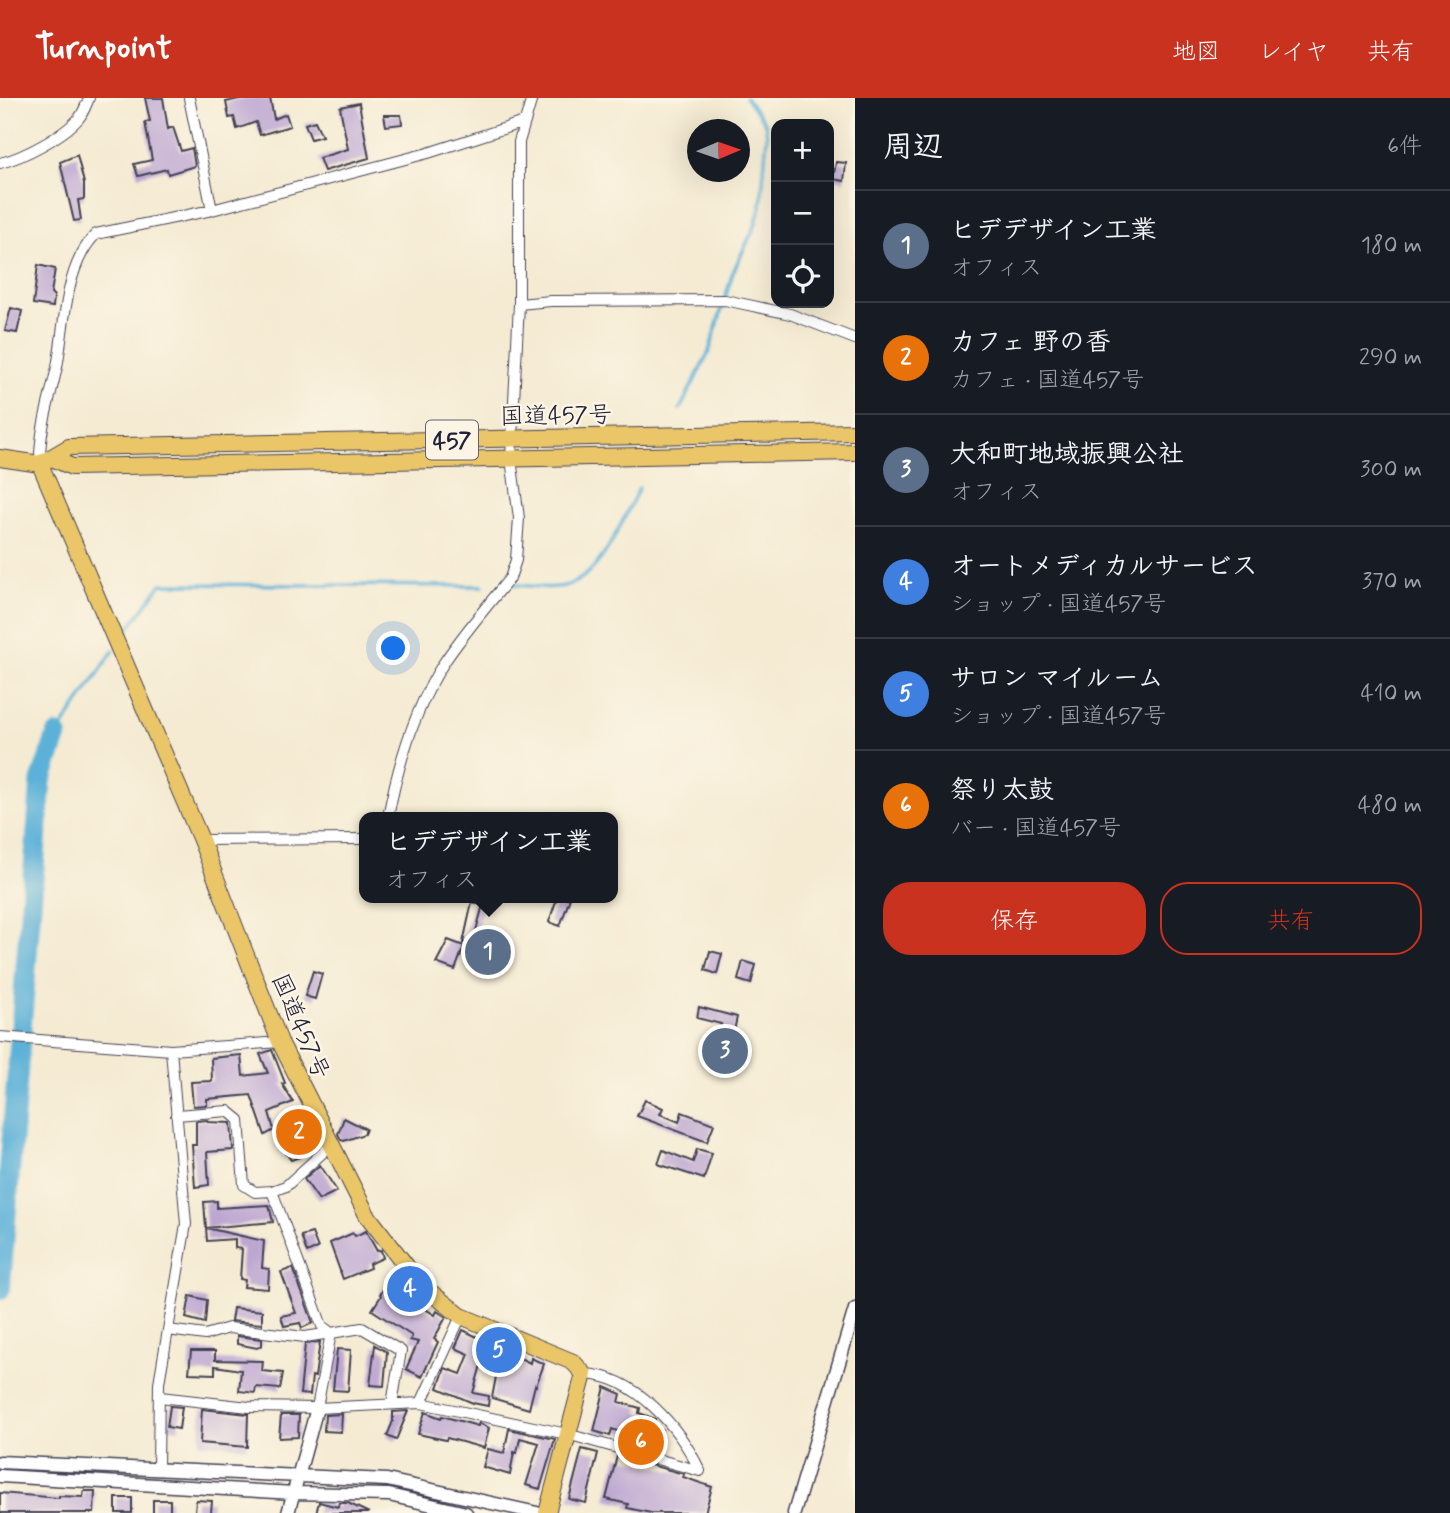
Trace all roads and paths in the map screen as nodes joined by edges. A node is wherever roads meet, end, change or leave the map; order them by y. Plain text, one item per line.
1 (89, 98) edge
2 (189, 98) edge
3 (532, 98) edge
4 (524, 122) junction
5 (0, 163) edge
6 (212, 210) junction
7 (519, 304) junction
8 (855, 339) edge
9 (855, 432) edge
10 (511, 439) junction
11 (855, 452) edge
12 (0, 458) edge
13 (511, 459) junction
14 (46, 461) junction
15 (389, 812) edge
16 (359, 839) edge
17 (201, 840) junction
18 (0, 1037) edge
19 (279, 1042) junction
20 (171, 1050) junction
21 (176, 1115) junction
22 (331, 1145) junction
23 (272, 1191) junction
24 (855, 1309) edge
25 (461, 1316) junction
26 (168, 1330) junction
27 (331, 1333) junction
28 (584, 1374) junction
29 (160, 1396) junction
30 (421, 1403) junction
31 (392, 1404) junction
32 (317, 1408) junction
33 (567, 1434) junction
34 (0, 1462) edge
35 (158, 1469) junction
36 (0, 1476) edge
37 (296, 1476) junction
38 (294, 1493) junction
39 (288, 1513) edge
40 (466, 1513) edge
41 (537, 1513) edge
42 (547, 1513) edge
43 (794, 1513) edge

1 - 5 street
2 - 6 street
3 - 4 street
4 - 6 street
4 - 7 street
6 - 14 street
7 - 8 street
7 - 10 street
9 - 10 highway, 国道457号 / 457
10 - 13 street
10 - 14 highway, 国道457号 / 457
11 - 13 highway, 国道457号 / 457
12 - 14 highway, 国道457号 / 457
13 - 14 highway, 国道457号 / 457
13 - 15 street
14 - 17 highway, 国道457号
16 - 17 street
17 - 19 highway, 国道457号
18 - 20 street
19 - 20 street
19 - 22 highway, 国道457号
20 - 21 street
21 - 23 street
21 - 26 street
22 - 23 street
22 - 25 highway, 国道457号
23 - 27 street
24 - 43 street
25 - 28 highway, 国道457号
25 - 30 street
26 - 27 street
26 - 29 street
27 - 31 street
27 - 32 street
28 - 33 highway
28 - 33 street
29 - 32 street
29 - 35 street
30 - 31 street
30 - 33 street
31 - 32 street
32 - 37 street
33 - 42 highway
34 - 35 street
35 - 37 street
36 - 38 street
37 - 38 street
37 - 41 street
38 - 39 street
38 - 40 street

